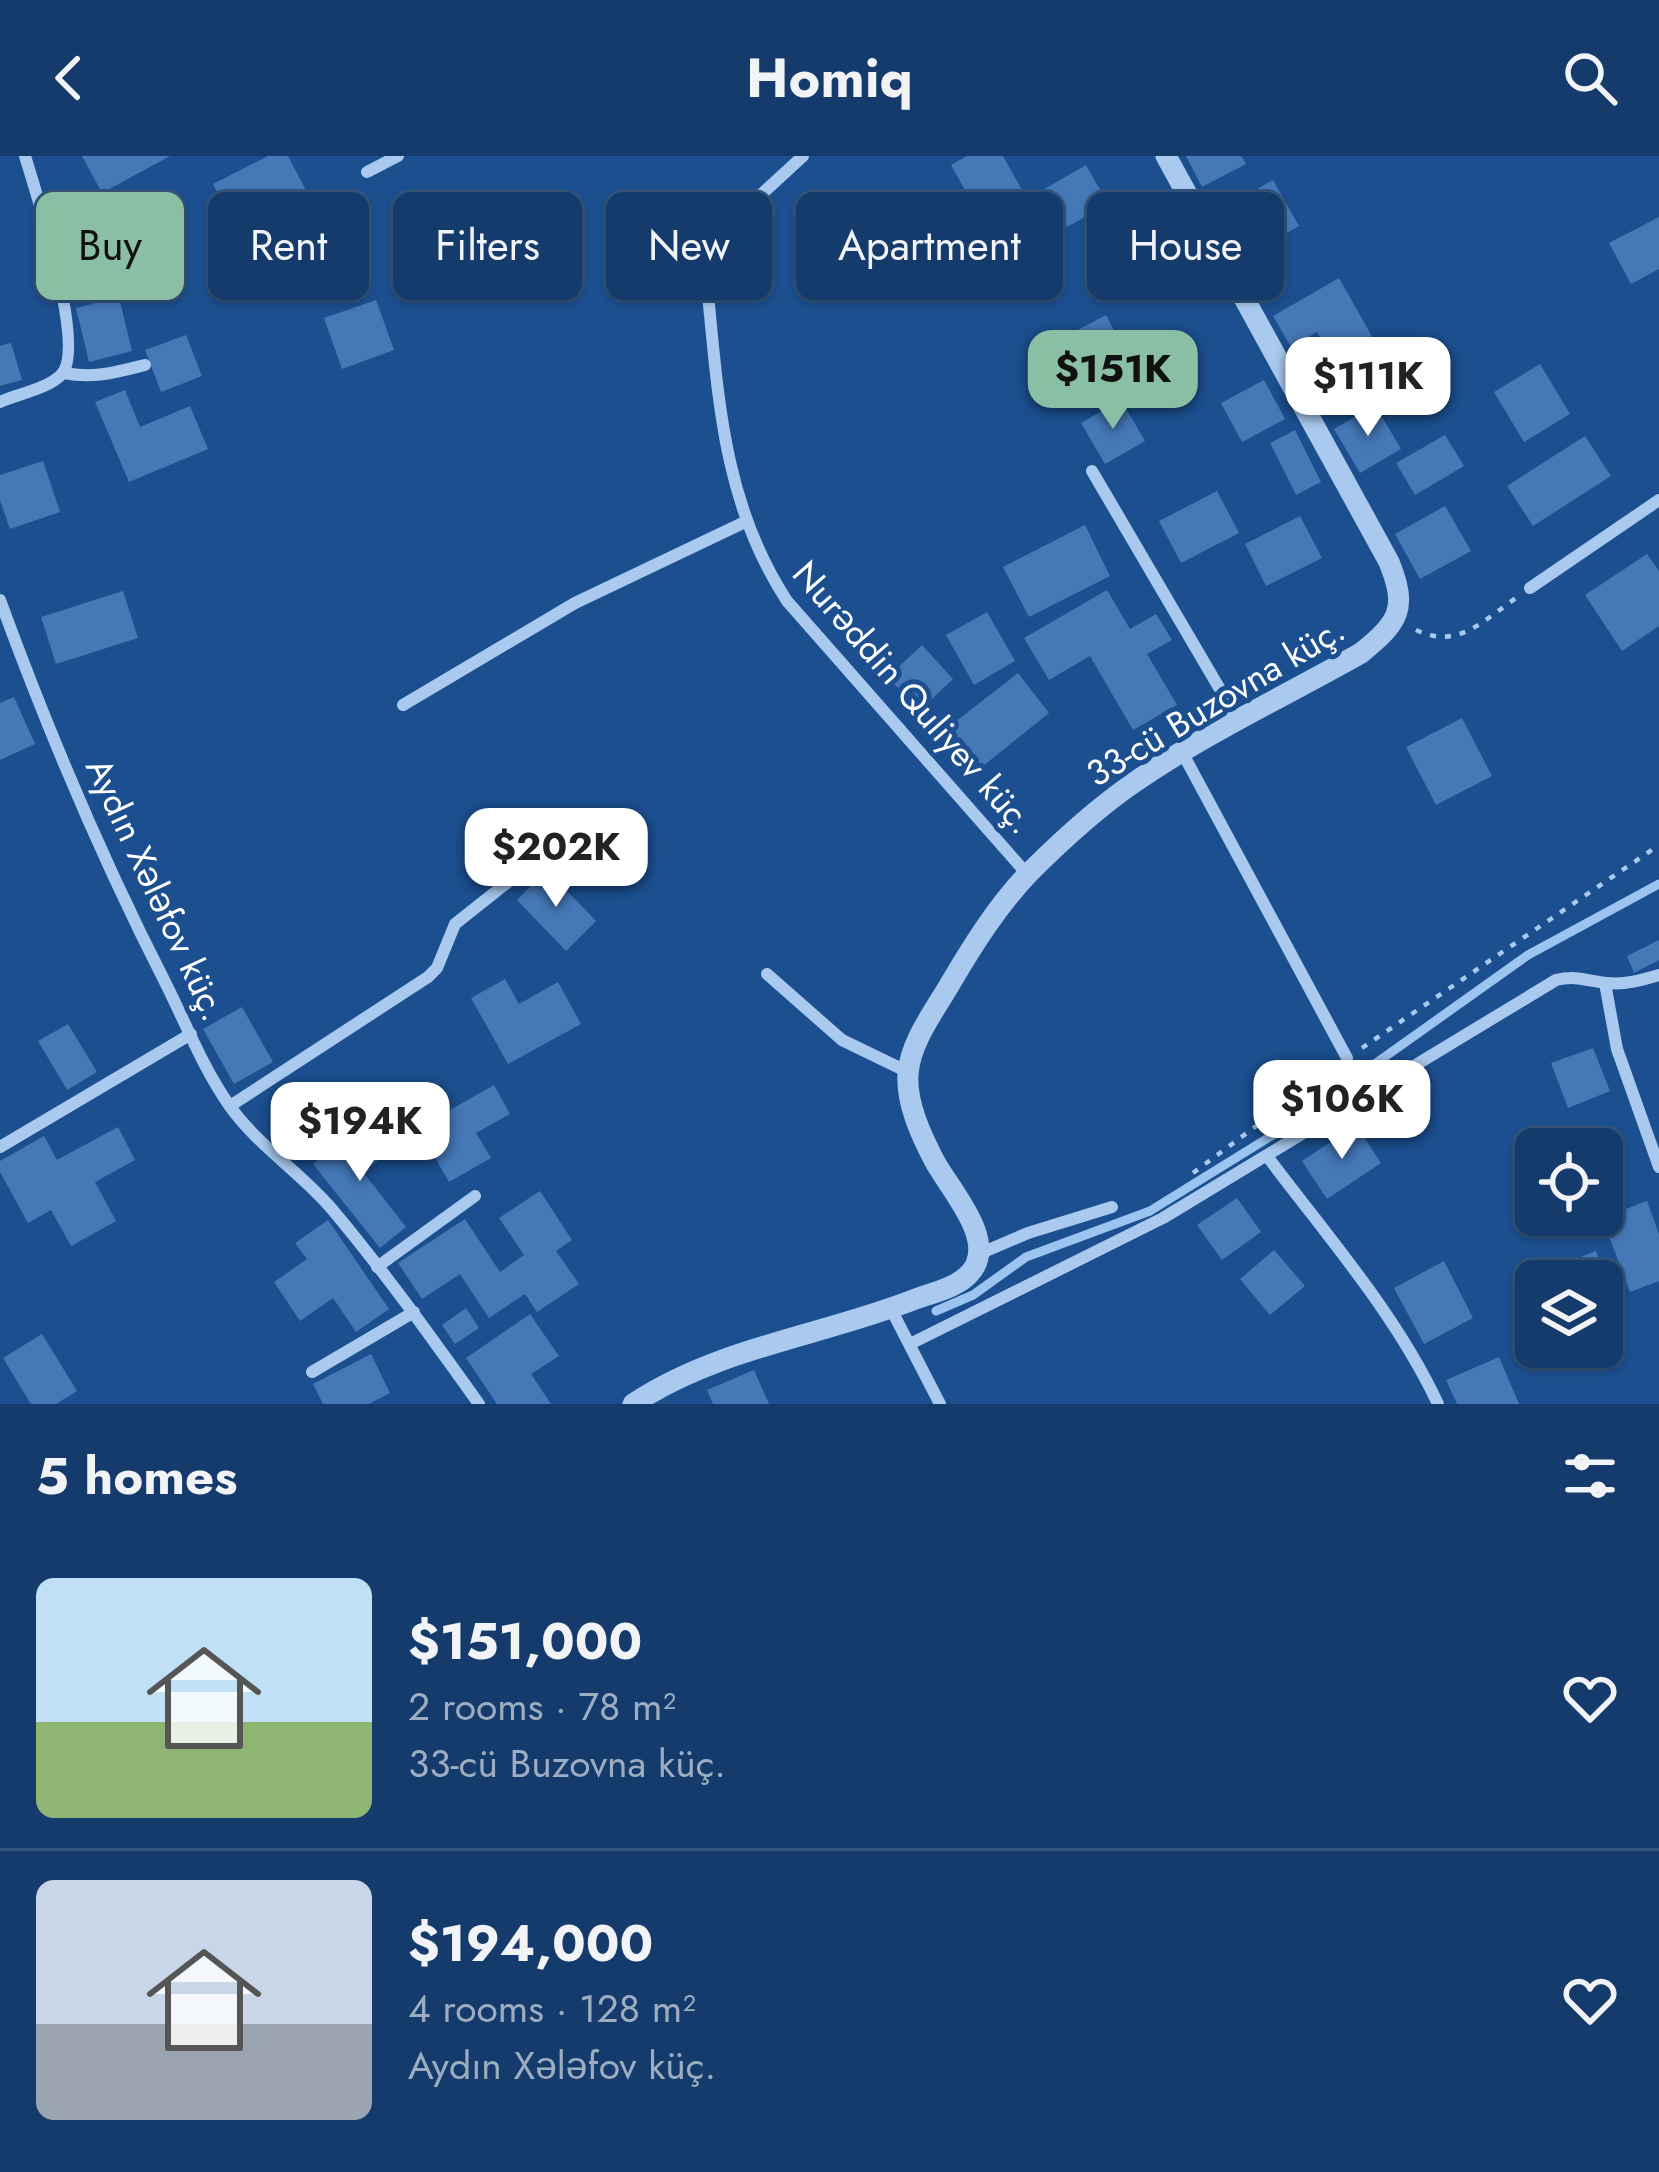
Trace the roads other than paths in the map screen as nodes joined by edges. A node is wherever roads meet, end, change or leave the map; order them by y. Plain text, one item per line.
1 (25, 156) edge
2 (398, 156) edge
3 (803, 156) edge
4 (1166, 156) edge
5 (787, 161) edge
6 (367, 172) dead end
7 (145, 365) dead end
8 (64, 373) junction
9 (0, 402) edge
10 (1092, 471) dead end
11 (1659, 500) edge
12 (746, 522) junction
13 (1530, 588) road end
14 (0, 600) edge
15 (403, 705) dead end
16 (1239, 722) junction
17 (1182, 752) junction
18 (551, 848) dead end
19 (1027, 874) junction
20 (766, 974) dead end
21 (1659, 975) edge
22 (1605, 983) junction
23 (191, 1034) junction
24 (1347, 1058) road end
25 (908, 1072) junction
26 (230, 1106) junction
27 (0, 1147) edge
28 (1268, 1156) junction
29 (1659, 1168) edge
30 (475, 1196) dead end
31 (1112, 1207) dead end
32 (979, 1255) junction
33 (377, 1267) junction
34 (890, 1309) junction
35 (414, 1312) junction
36 (910, 1344) junction
37 (312, 1372) dead end
38 (479, 1404) edge
39 (633, 1404) edge
40 (940, 1404) edge
41 (1438, 1404) edge

1 - 8 street
2 - 6 street
3 - 5 street, Nurəddin Quliyev küç.
4 - 16 street, 33-cü Buzovna küç.
5 - 12 street, Nurəddin Quliyev küç.
7 - 8 street
8 - 9 street
10 - 16 street
11 - 13 street
12 - 15 street
12 - 19 street, Nurəddin Quliyev küç.
14 - 23 street, Aydın Xələfov küç.
16 - 17 street, 33-cü Buzovna küç.
17 - 19 street, 33-cü Buzovna küç.
17 - 24 street
18 - 26 street
19 - 25 street, 33-cü Buzovna küç.
20 - 25 street
21 - 22 street
22 - 28 street
22 - 29 street
23 - 26 street, Aydın Xələfov küç.
23 - 27 street
25 - 32 street
26 - 33 street, Aydın Xələfov küç.
28 - 36 street
28 - 41 street
30 - 33 street
31 - 32 street
32 - 34 street
33 - 35 street, Aydın Xələfov küç.
34 - 36 street
34 - 39 street
35 - 37 street
35 - 38 street, Aydın Xələfov küç.
36 - 40 street

